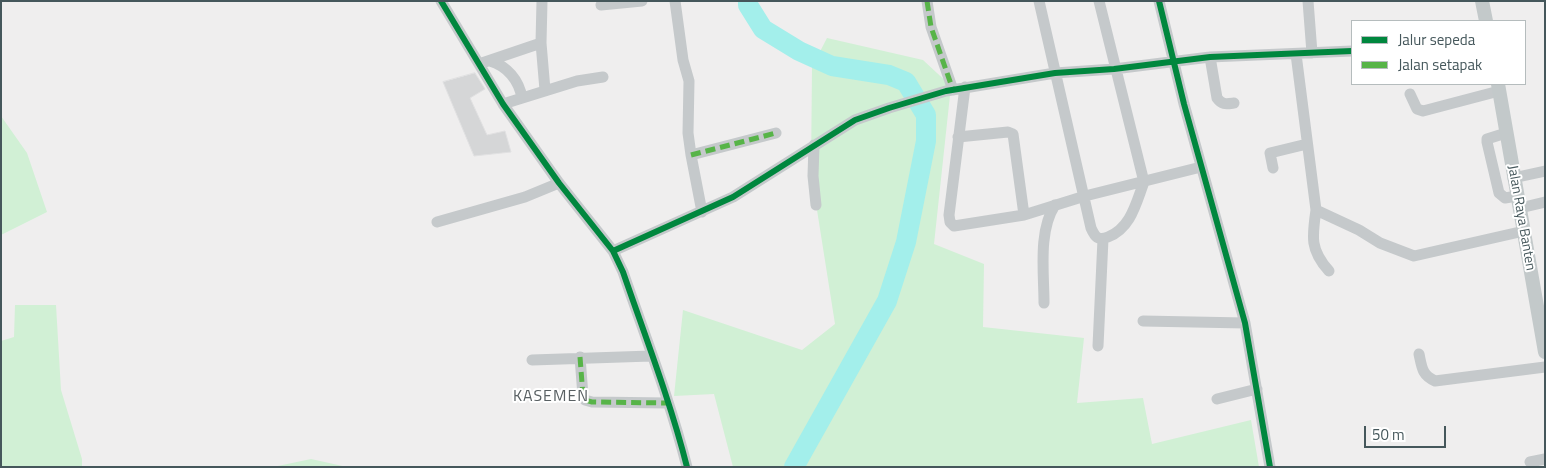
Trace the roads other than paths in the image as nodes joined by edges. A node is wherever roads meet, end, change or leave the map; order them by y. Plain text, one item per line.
1 (441, 1) edge
2 (542, 1) edge
3 (642, 1) edge
4 (675, 1) edge
5 (927, 1) edge
6 (1040, 1) edge
7 (1098, 1) edge
8 (1159, 1) edge
9 (1308, 1) edge
10 (1482, 1) edge
11 (601, 5) dead end
12 (1486, 20) edge
13 (541, 43) junction
14 (1351, 51) edge
15 (1296, 54) junction
16 (1312, 54) junction
17 (1210, 57) junction
18 (1174, 61) junction
19 (485, 62) junction
20 (1114, 69) junction
21 (1055, 73) junction
22 (603, 77) dead end
23 (965, 87) junction
24 (1499, 87) edge
25 (545, 90) junction
26 (949, 91) junction
27 (1410, 94) dead end
28 (522, 98) junction
29 (1234, 103) dead end
30 (503, 104) junction
31 (776, 133) dead end
32 (1506, 133) junction
33 (958, 137) junction
34 (1307, 144) junction
35 (814, 145) junction
36 (690, 155) junction
37 (1201, 167) junction
38 (1273, 168) dead end
39 (1545, 171) edge
40 (1513, 178) junction
41 (1144, 182) junction
42 (559, 183) junction
43 (1085, 196) junction
44 (1518, 202) junction
45 (1545, 202) edge
46 (816, 204) dead end
47 (1056, 206) junction
48 (1316, 210) junction
49 (702, 212) junction
50 (1024, 215) junction
51 (437, 222) dead end
52 (1524, 232) junction
53 (1104, 239) junction
54 (613, 251) junction
55 (1329, 271) dead end
56 (1044, 303) dead end
57 (1143, 321) dead end
58 (1543, 323) edge
59 (1245, 324) junction
60 (1098, 346) dead end
61 (1545, 352) edge
62 (1419, 354) dead end
63 (652, 356) junction
64 (580, 357) junction
65 (532, 360) dead end
66 (1545, 367) edge
67 (1257, 389) junction
68 (1217, 399) dead end
69 (668, 403) junction
70 (1545, 458) edge
71 (1530, 462) dead end
72 (687, 467) edge
73 (1270, 467) edge

1 - 19 street
2 - 13 street
3 - 11 street
4 - 36 street
5 - 26 street
6 - 21 street
7 - 20 street
8 - 18 street
9 - 16 street
10 - 12 main road
13 - 19 street
13 - 25 street
14 - 16 street
15 - 16 street
15 - 17 street
15 - 34 street
17 - 18 street
17 - 29 street
18 - 20 street
18 - 37 street
19 - 28 street
19 - 30 street
20 - 21 street
20 - 41 street
21 - 23 street
21 - 43 street
22 - 25 street
23 - 26 street
23 - 33 street
24 - 27 street
24 - 32 main road, Jalan Raya Banten
25 - 28 street
26 - 35 street
28 - 30 street
30 - 42 street
31 - 36 street
32 - 40 main road, Jalan Raya Banten
32 - 44 street
33 - 50 street
33 - 50 street
34 - 38 street
34 - 48 street
35 - 46 street
35 - 49 street
36 - 49 street
37 - 41 street
37 - 59 street
39 - 40 street
40 - 44 main road, Jalan Raya Banten
41 - 43 street
41 - 53 street
42 - 51 street
42 - 54 street
43 - 47 street
43 - 53 street
44 - 45 street
44 - 52 main road, Jalan Raya Banten
47 - 50 street
47 - 56 street
48 - 52 street
48 - 55 street
49 - 54 street
52 - 58 main road, Jalan Raya Banten
53 - 60 street
54 - 63 street
57 - 59 street
58 - 61 main road, Jalan Raya Banten
59 - 67 street
62 - 66 street
63 - 64 street
63 - 69 street
64 - 65 street
64 - 69 street
67 - 68 street
67 - 73 street
69 - 72 street
70 - 71 street

